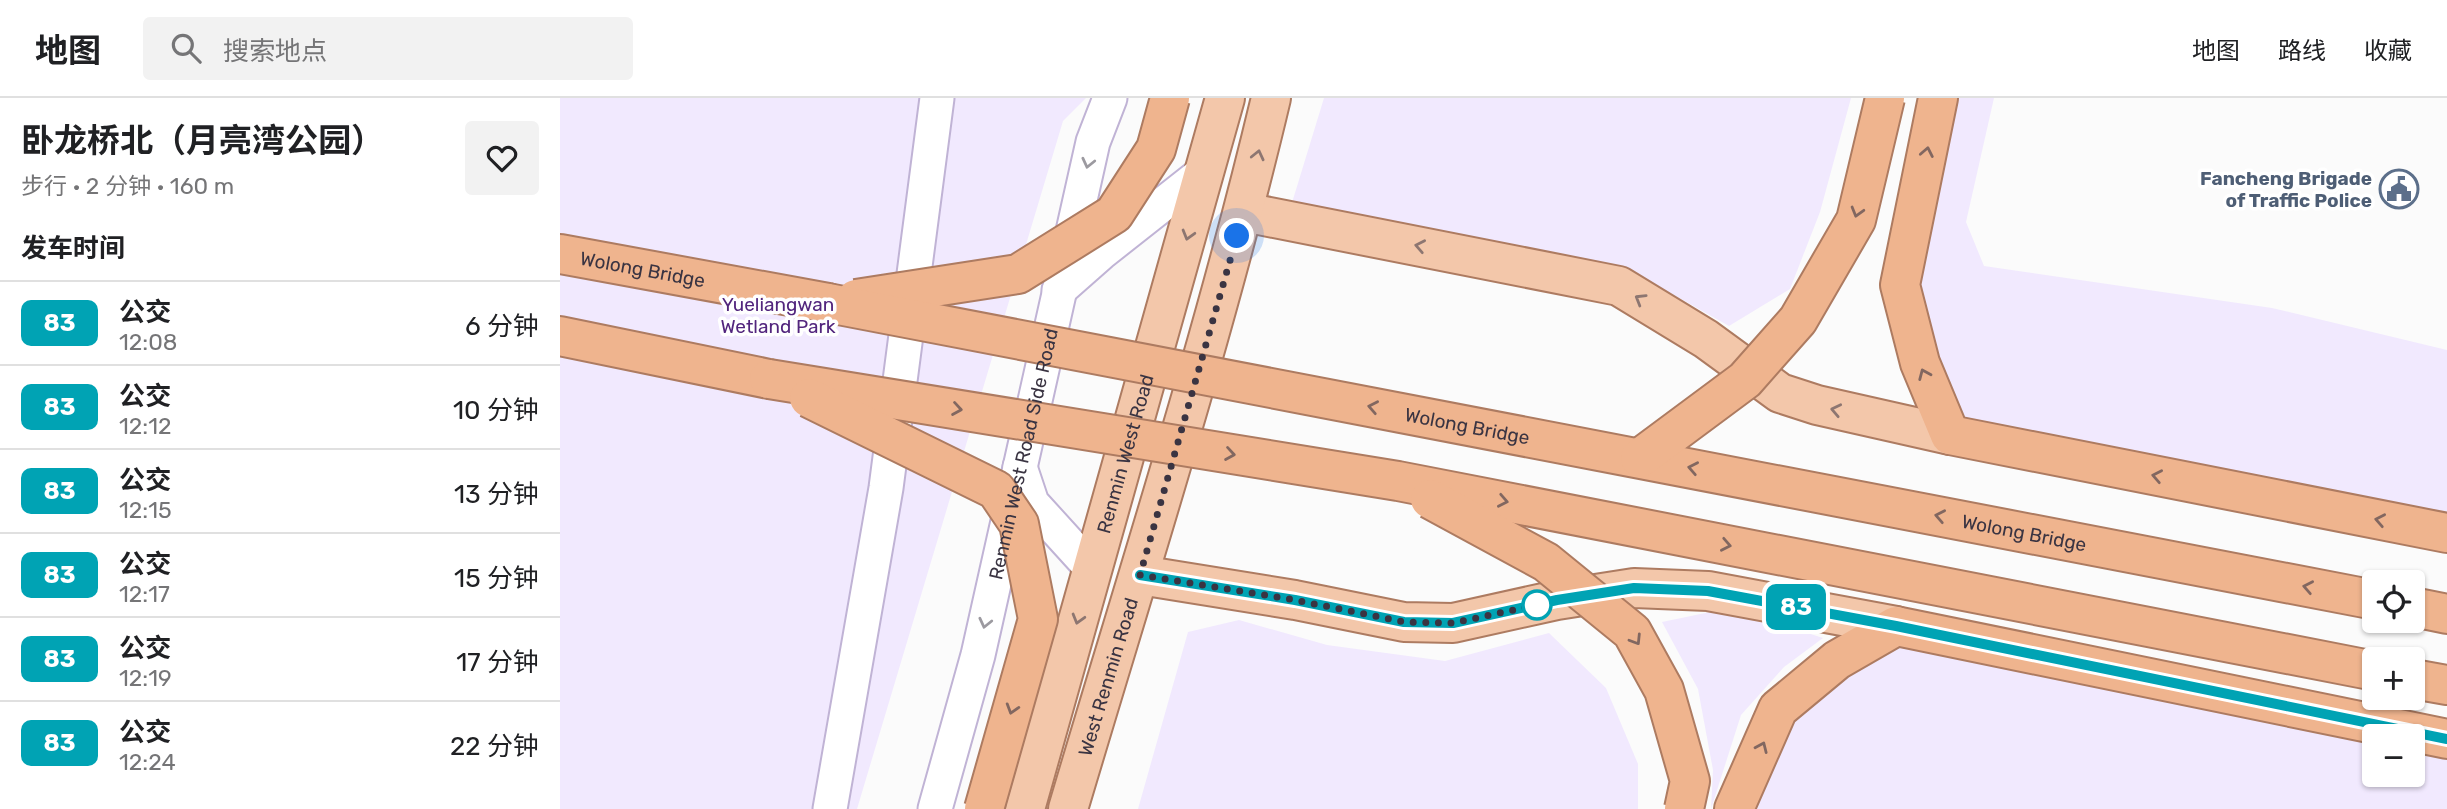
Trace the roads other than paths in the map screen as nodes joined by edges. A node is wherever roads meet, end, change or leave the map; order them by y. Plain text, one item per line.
1 (937, 98) edge
2 (1110, 98) edge
3 (1170, 98) edge
4 (1225, 98) edge
5 (1271, 98) edge
6 (1885, 98) edge
7 (1938, 98) edge
8 (1205, 171) junction
9 (1244, 212) junction
10 (560, 254) edge
11 (1059, 290) junction
12 (828, 303) junction
13 (560, 336) edge
14 (769, 379) junction
15 (1950, 435) junction
16 (1640, 458) junction
17 (1020, 467) junction
18 (1398, 481) junction
19 (2447, 533) edge
20 (1092, 569) junction
21 (1140, 575) junction
22 (2362, 597) edge
23 (2425, 609) edge
24 (2447, 614) edge
25 (1896, 626) junction
26 (2362, 668) edge
27 (2425, 681) edge
28 (2447, 685) edge
29 (2447, 739) edge
30 (830, 809) edge
31 (935, 809) edge
32 (984, 809) edge
33 (1025, 809) edge
34 (1068, 809) edge
35 (1684, 809) edge
36 (1734, 809) edge

1 - 30 street
2 -> 11 street, Renmin West Road Side Road
3 - 12 highway, bridge
4 - 8 main road, Renmin West Road
9 -> 5 main road, West Renmin Road
6 -> 16 highway, bridge
15 -> 7 highway
8 - 11 street
8 -> 20 main road, Renmin West Road
15 -> 9 main road
9 - 21 main road, West Renmin Road
10 - 12 highway, Wolong Bridge
11 - 17 street, Renmin West Road Side Road
16 -> 12 highway, Wolong Bridge, bridge
13 - 14 highway
14 -> 18 highway, bridge
14 -> 32 highway, bridge
19 -> 15 highway
22 -> 16 highway, Wolong Bridge, bridge
17 - 20 street
17 -> 31 street, Renmin West Road Side Road
18 -> 26 highway, bridge
18 -> 35 highway, bridge
20 -> 33 main road, Renmin West Road
21 - 25 main road
21 - 34 main road, West Renmin Road
23 - 24 highway
25 - 29 highway
36 -> 25 highway
27 - 28 highway

